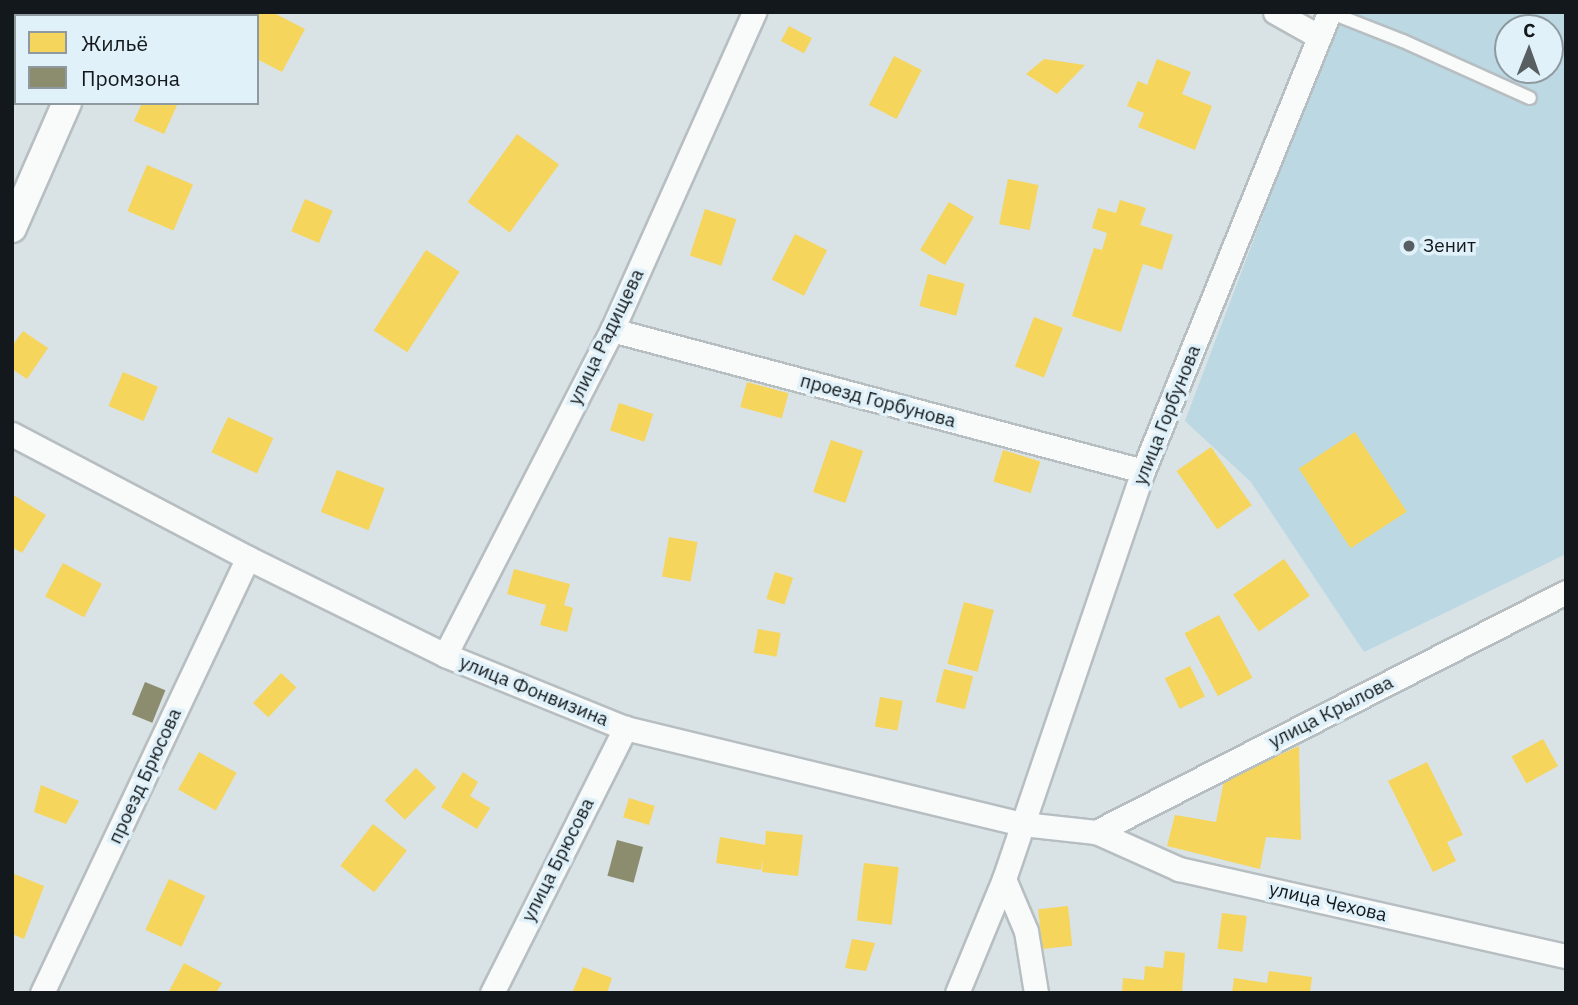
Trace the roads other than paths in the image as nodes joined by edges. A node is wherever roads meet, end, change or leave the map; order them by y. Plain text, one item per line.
1 (754, 12) edge
2 (1275, 12) edge
3 (1329, 12) edge
4 (1318, 36) junction
5 (1530, 98) dead end
6 (66, 105) edge
7 (12, 228) edge
8 (612, 331) junction
9 (12, 434) edge
10 (1143, 471) junction
11 (248, 558) junction
12 (1566, 592) edge
13 (445, 655) junction
14 (625, 728) junction
15 (1023, 824) junction
16 (1096, 832) junction
17 (1004, 879) junction
18 (1566, 956) edge
19 (41, 993) edge
20 (492, 993) edge
21 (957, 993) edge
22 (1036, 993) edge

1 - 8 street, улица Радищева
2 - 4 street
3 - 4 street, улица Горбунова
3 - 5 lane
4 - 10 street, улица Горбунова
6 - 7 street
8 - 10 street, проезд Горбунова
8 - 13 street, улица Радищева
9 - 11 street, улица Фонвизина
10 - 15 street, улица Горбунова
11 - 13 street, улица Фонвизина
11 - 19 street, проезд Брюсова
12 - 16 street, улица Крылова
13 - 14 street, улица Фонвизина
14 - 15 street, улица Фонвизина
14 - 20 street, улица Брюсова
15 - 16 street, улица Фонвизина
15 - 17 street, улица Горбунова
16 - 18 street, улица Чехова
17 - 21 street, улица Горбунова
17 - 22 street

